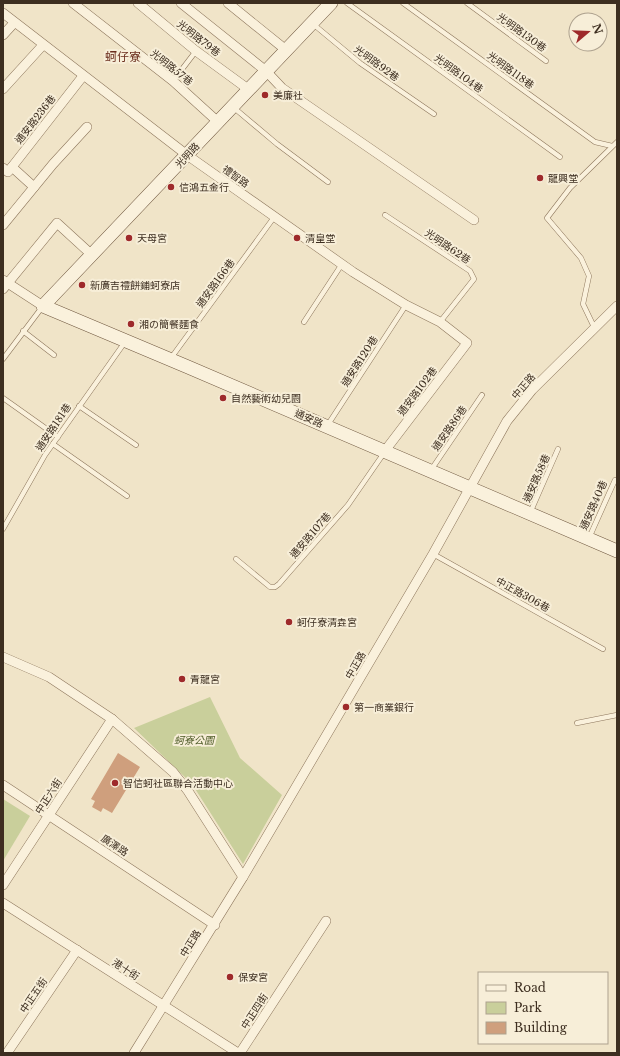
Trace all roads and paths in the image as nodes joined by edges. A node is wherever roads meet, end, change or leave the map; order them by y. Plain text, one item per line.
1 (73, 3) edge
2 (138, 3) edge
3 (181, 3) edge
4 (228, 3) edge
5 (331, 3) edge
6 (347, 3) edge
7 (403, 3) edge
8 (468, 3) edge
9 (3, 13) edge
10 (14, 23) junction
11 (312, 24) junction
12 (3, 35) edge
13 (43, 45) junction
14 (286, 50) junction
15 (196, 51) junction
16 (546, 61) dead end
17 (266, 71) junction
18 (83, 76) junction
19 (173, 81) junction
20 (3, 89) edge
21 (248, 89) junction
22 (232, 105) junction
23 (434, 114) dead end
24 (217, 121) junction
25 (87, 128) dead end
26 (617, 142) edge
27 (612, 146) junction
28 (187, 155) junction
29 (560, 157) dead end
30 (7, 168) edge
31 (328, 182) dead end
32 (34, 187) junction
33 (385, 215) dead end
34 (275, 216) junction
35 (474, 220) dead end
36 (3, 226) edge
37 (92, 255) junction
38 (342, 264) junction
39 (4, 284) edge
40 (406, 305) junction
41 (43, 306) junction
42 (617, 306) edge
43 (304, 322) dead end
44 (440, 322) junction
45 (595, 329) junction
46 (23, 332) junction
47 (126, 341) junction
48 (467, 343) joint
49 (54, 355) dead end
50 (3, 359) edge
51 (170, 360) junction
52 (482, 395) dead end
53 (3, 398) edge
54 (79, 406) junction
55 (327, 426) junction
56 (58, 436) junction
57 (53, 444) junction
58 (136, 446) dead end
59 (558, 449) dead end
60 (384, 452) junction
61 (430, 470) junction
62 (615, 480) dead end
63 (469, 489) junction
64 (127, 496) dead end
65 (530, 513) junction
66 (3, 529) edge
67 (589, 538) junction
68 (617, 551) edge
69 (433, 554) junction
70 (236, 559) dead end
71 (603, 649) dead end
72 (3, 657) edge
73 (617, 715) edge
74 (112, 719) junction
75 (577, 723) dead end
76 (3, 785) edge
77 (49, 815) junction
78 (244, 877) junction
79 (3, 885) edge
80 (3, 902) edge
81 (326, 921) dead end
82 (215, 925) junction
83 (77, 950) junction
84 (164, 1006) junction
85 (7, 1053) edge
86 (134, 1053) edge
87 (239, 1053) edge

1 - 19 street, 光明路57巷
2 - 15 street, 光明路79巷
3 - 17 street, 光明路79巷
4 - 14 street
5 - 11 street, 光明路
6 - 29 lane, 光明路104巷
7 - 27 lane, 光明路118巷
8 - 16 lane, 光明路130巷
9 - 10 street, 禮智路
10 - 12 street
10 - 13 street, 禮智路
11 - 14 street, 光明路
11 - 23 lane, 光明路92巷
13 - 18 street, 禮智路
13 - 20 street
14 - 17 street, 光明路
15 - 19 lane
15 - 21 street, 光明路79巷
17 - 21 street, 光明路
17 - 35 street, 光明路79巷
18 - 28 street, 禮智路
18 - 30 street, 通安路236巷
19 - 24 street, 光明路57巷
21 - 22 street, 光明路
22 - 24 street, 光明路
22 - 31 lane
24 - 28 street, 光明路
25 - 32 street
26 - 27 lane
27 - 45 lane
28 - 34 street, 禮智路
28 - 37 street, 光明路
30 - 32 street
32 - 36 street
33 - 44 lane, 光明路62巷
34 - 38 street, 禮智路
34 - 51 lane, 通安路166巷
37 - 39 street
37 - 41 street, 光明路
38 - 40 street, 禮智路
38 - 43 lane
39 - 41 street, 通安路
40 - 44 street, 禮智路
40 - 55 lane, 通安路120巷
41 - 46 lane
41 - 47 street, 通安路
42 - 45 street, 中正路
44 - 48 street, 禮智路
45 - 63 street, 中正路
46 - 49 lane
46 - 50 lane
47 - 51 street, 通安路
47 - 54 lane, 通安路181巷
48 - 60 street, 通安路102巷
51 - 55 street, 通安路
52 - 61 lane, 通安路86巷
53 - 56 lane
54 - 56 lane, 通安路181巷
54 - 58 lane
55 - 60 street, 通安路
56 - 57 lane, 通安路181巷
57 - 64 lane
57 - 66 lane, 通安路181巷
59 - 65 lane, 通安路58巷
60 - 61 street, 通安路
60 - 70 lane, 通安路107巷
61 - 63 street, 通安路
62 - 67 lane, 通安路40巷
63 - 65 street, 通安路
63 - 69 street, 中正路
65 - 67 street, 通安路
67 - 68 street, 通安路
69 - 71 lane, 中正路306巷
69 - 78 street, 中正路
72 - 74 street
73 - 75 lane
74 - 77 street, 中正六街
74 - 78 street
76 - 77 street, 廣澤路
77 - 79 street, 中正六街
77 - 82 street, 廣澤路
78 - 82 street, 中正路
80 - 83 street, 港十街
81 - 87 street, 中正四街
82 - 84 street, 中正路
83 - 84 street, 港十街
83 - 85 street, 中正五街
84 - 86 street, 中正路
84 - 87 street, 港十街

